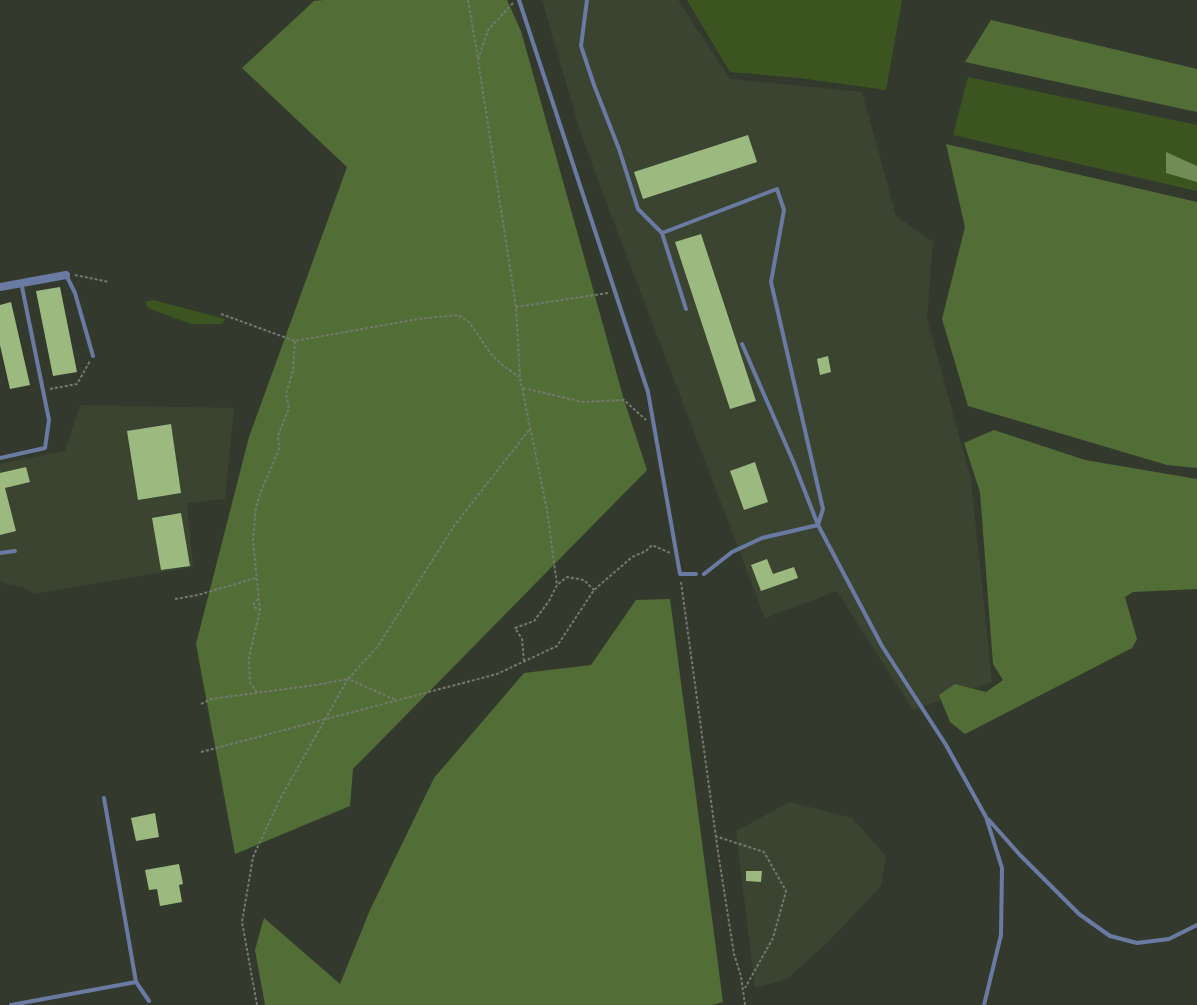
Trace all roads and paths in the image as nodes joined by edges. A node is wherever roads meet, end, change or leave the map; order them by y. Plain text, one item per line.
1 (468, 0) edge
2 (514, 0) edge
3 (519, 0) edge
4 (587, 0) edge
5 (478, 60) junction
6 (662, 234) junction
7 (66, 275) junction
8 (21, 282) junction
9 (109, 282) dead end
10 (0, 287) edge
11 (616, 292) junction
12 (516, 307) junction
13 (686, 309) dead end
14 (221, 314) dead end
15 (295, 342) junction
16 (742, 344) dead end
17 (93, 356) joint
18 (520, 378) junction
19 (523, 388) junction
20 (43, 391) junction
21 (529, 430) junction
22 (655, 430) junction
23 (0, 458) edge
24 (818, 526) junction
25 (15, 551) dead end
26 (0, 553) edge
27 (678, 564) junction
28 (680, 574) junction
29 (696, 574) dead end
30 (704, 574) dead end
31 (256, 578) junction
32 (557, 585) junction
33 (594, 590) junction
34 (176, 598) dead end
35 (258, 599) junction
36 (260, 610) junction
37 (524, 661) junction
38 (348, 679) junction
39 (257, 692) junction
40 (397, 701) junction
41 (201, 704) dead end
42 (325, 720) junction
43 (201, 752) dead end
44 (104, 798) dead end
45 (986, 817) junction
46 (715, 836) junction
47 (1197, 925) edge
48 (136, 982) junction
49 (744, 990) junction
50 (149, 1001) dead end
51 (11, 1005) edge
52 (257, 1005) edge
53 (745, 1005) edge
54 (984, 1005) edge

1 - 5 path
2 - 5 path
3 - 11 lane
4 - 6 lane
5 - 12 path
6 - 13 lane
6 - 24 lane
7 - 8 street
7 - 9 path
7 - 17 lane
8 - 10 street
8 - 20 lane
11 - 12 path
11 - 22 lane
12 - 18 path
14 - 15 path
15 - 18 path
15 - 31 path
16 - 24 lane
17 - 20 path
18 - 19 path
19 - 21 path
19 - 22 path
20 - 23 lane
21 - 32 path
21 - 38 path
22 - 27 lane
24 - 30 lane
24 - 45 lane
25 - 26 lane
27 - 28 lane
27 - 33 path
28 - 29 lane
28 - 46 path
31 - 34 path
31 - 35 path
32 - 33 path
32 - 37 path
33 - 37 path
35 - 36 path
35 - 36 path
36 - 39 path
37 - 40 path
38 - 39 path
38 - 40 path
38 - 42 path
39 - 41 path
40 - 42 path
42 - 43 path
42 - 52 path
44 - 48 lane
45 - 47 lane
45 - 54 lane
46 - 49 path
46 - 49 path
48 - 50 lane
48 - 51 lane
49 - 53 path

